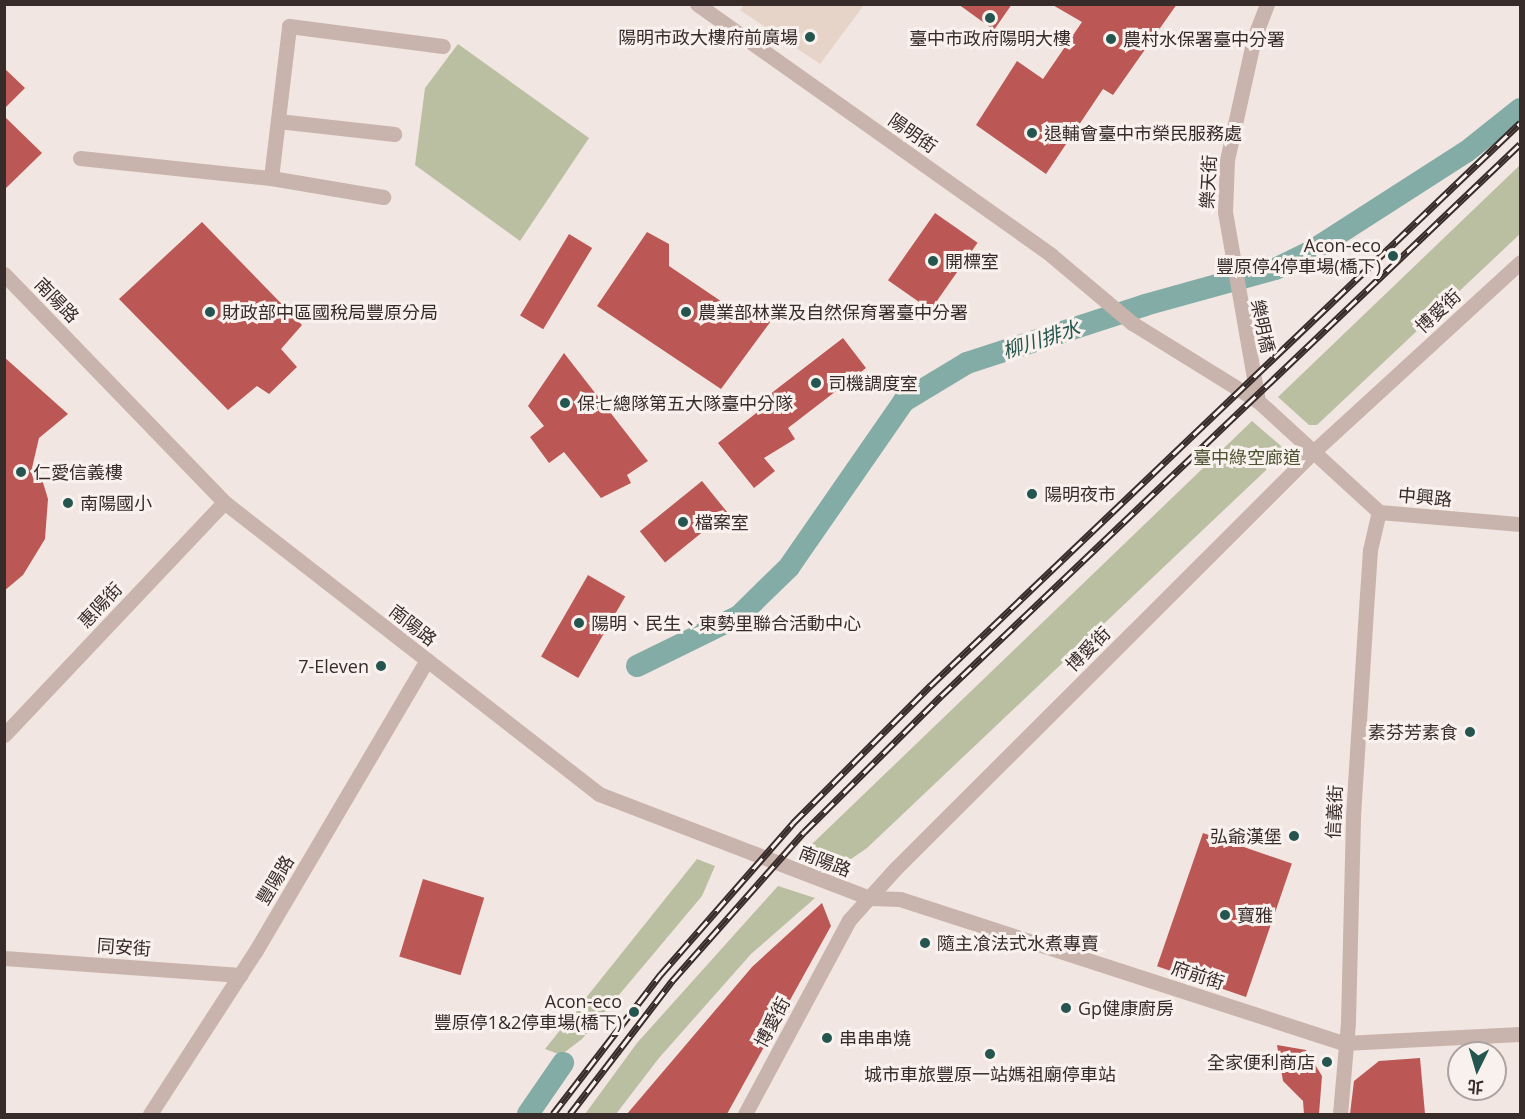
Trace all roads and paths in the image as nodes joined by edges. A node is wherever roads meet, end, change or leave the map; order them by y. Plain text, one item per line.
1 (697, 4) edge
2 (1267, 4) edge
3 (443, 46) dead end
4 (278, 121) junction
5 (394, 134) dead end
6 (80, 158) dead end
7 (271, 178) junction
8 (382, 197) dead end
9 (1230, 259) joint
10 (1521, 262) edge
11 (4, 274) edge
12 (1258, 401) junction
13 (1314, 452) junction
14 (224, 502) junction
15 (1378, 512) junction
16 (1521, 524) edge
17 (427, 660) junction
18 (4, 735) edge
19 (870, 898) junction
20 (4, 958) edge
21 (240, 975) junction
22 (1521, 1034) edge
23 (1344, 1043) junction
24 (150, 1114) edge
25 (745, 1114) edge
26 (1340, 1114) edge

1 - 12 street, 陽明街
2 - 9 street, 樂天街
3 - 4 street
4 - 5 street
4 - 7 street
6 - 7 street
7 - 8 street
9 - 12 street, 樂明橋
10 - 13 street, 博愛街
11 - 14 street, 南陽路
12 - 13 street
13 - 15 street, 中興路
13 - 19 street, 博愛街
14 - 17 street, 南陽路
14 - 18 street, 惠陽街
15 - 16 street, 中興路
15 - 23 street, 信義街
17 - 19 street, 南陽路
17 - 21 street, 豐陽路
19 - 23 street, 府前街
19 - 25 street, 博愛街
20 - 21 street, 同安街
21 - 24 street, 豐陽路
22 - 23 street, 府前街
23 - 26 street, 信義街

